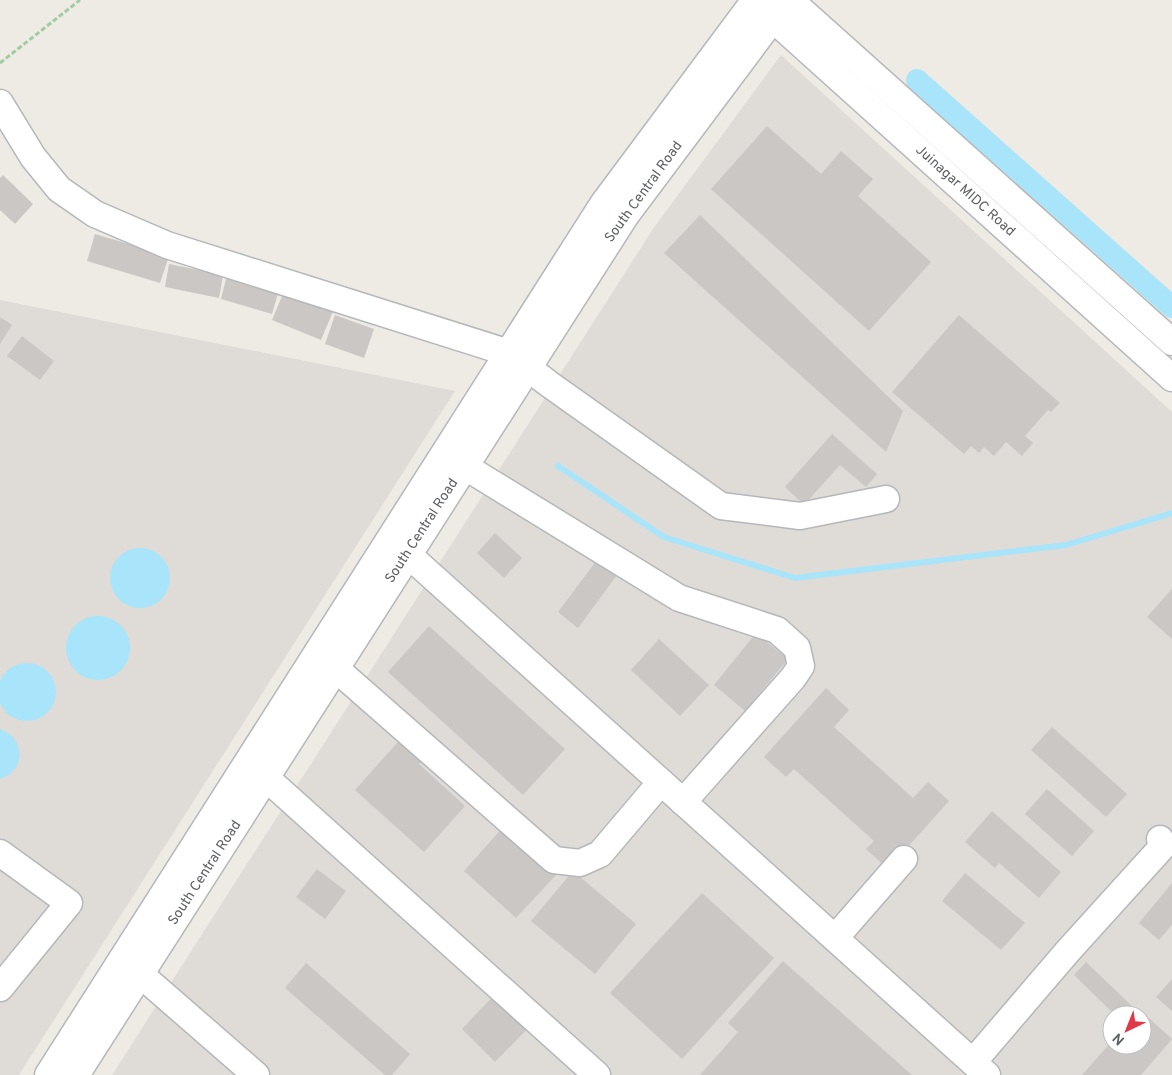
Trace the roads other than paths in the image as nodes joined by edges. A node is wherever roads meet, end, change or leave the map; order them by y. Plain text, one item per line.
1 (774, 4) edge
2 (0, 104) edge
3 (1172, 342) edge
4 (518, 360) junction
5 (1172, 378) edge
6 (464, 466) junction
7 (886, 498) dead end
8 (399, 546) junction
9 (335, 668) junction
10 (256, 770) junction
11 (661, 782) junction
12 (684, 802) junction
13 (1172, 840) edge
14 (0, 853) edge
15 (904, 859) dead end
16 (835, 938) junction
17 (140, 974) junction
18 (0, 988) edge
19 (980, 1069) edge
20 (48, 1075) edge
21 (76, 1075) edge
22 (256, 1075) edge
23 (597, 1075) edge

1 - 3 street, Juinagar MIDC Road
1 - 4 street, South Central Road
1 - 5 street, Juinagar MIDC Road
2 - 4 street
4 - 6 street, South Central Road
4 - 7 street
4 - 8 street, South Central Road
6 - 8 street, South Central Road
6 - 12 street
8 - 9 street, South Central Road
8 - 10 street, South Central Road
8 - 11 street
9 - 10 street, South Central Road
9 - 11 street
10 - 17 street, South Central Road
10 - 20 street, South Central Road
10 - 23 street
11 - 12 street
12 - 16 street
13 - 19 street
14 - 18 street
15 - 16 street
16 - 19 street
17 - 21 street, South Central Road
17 - 22 street

